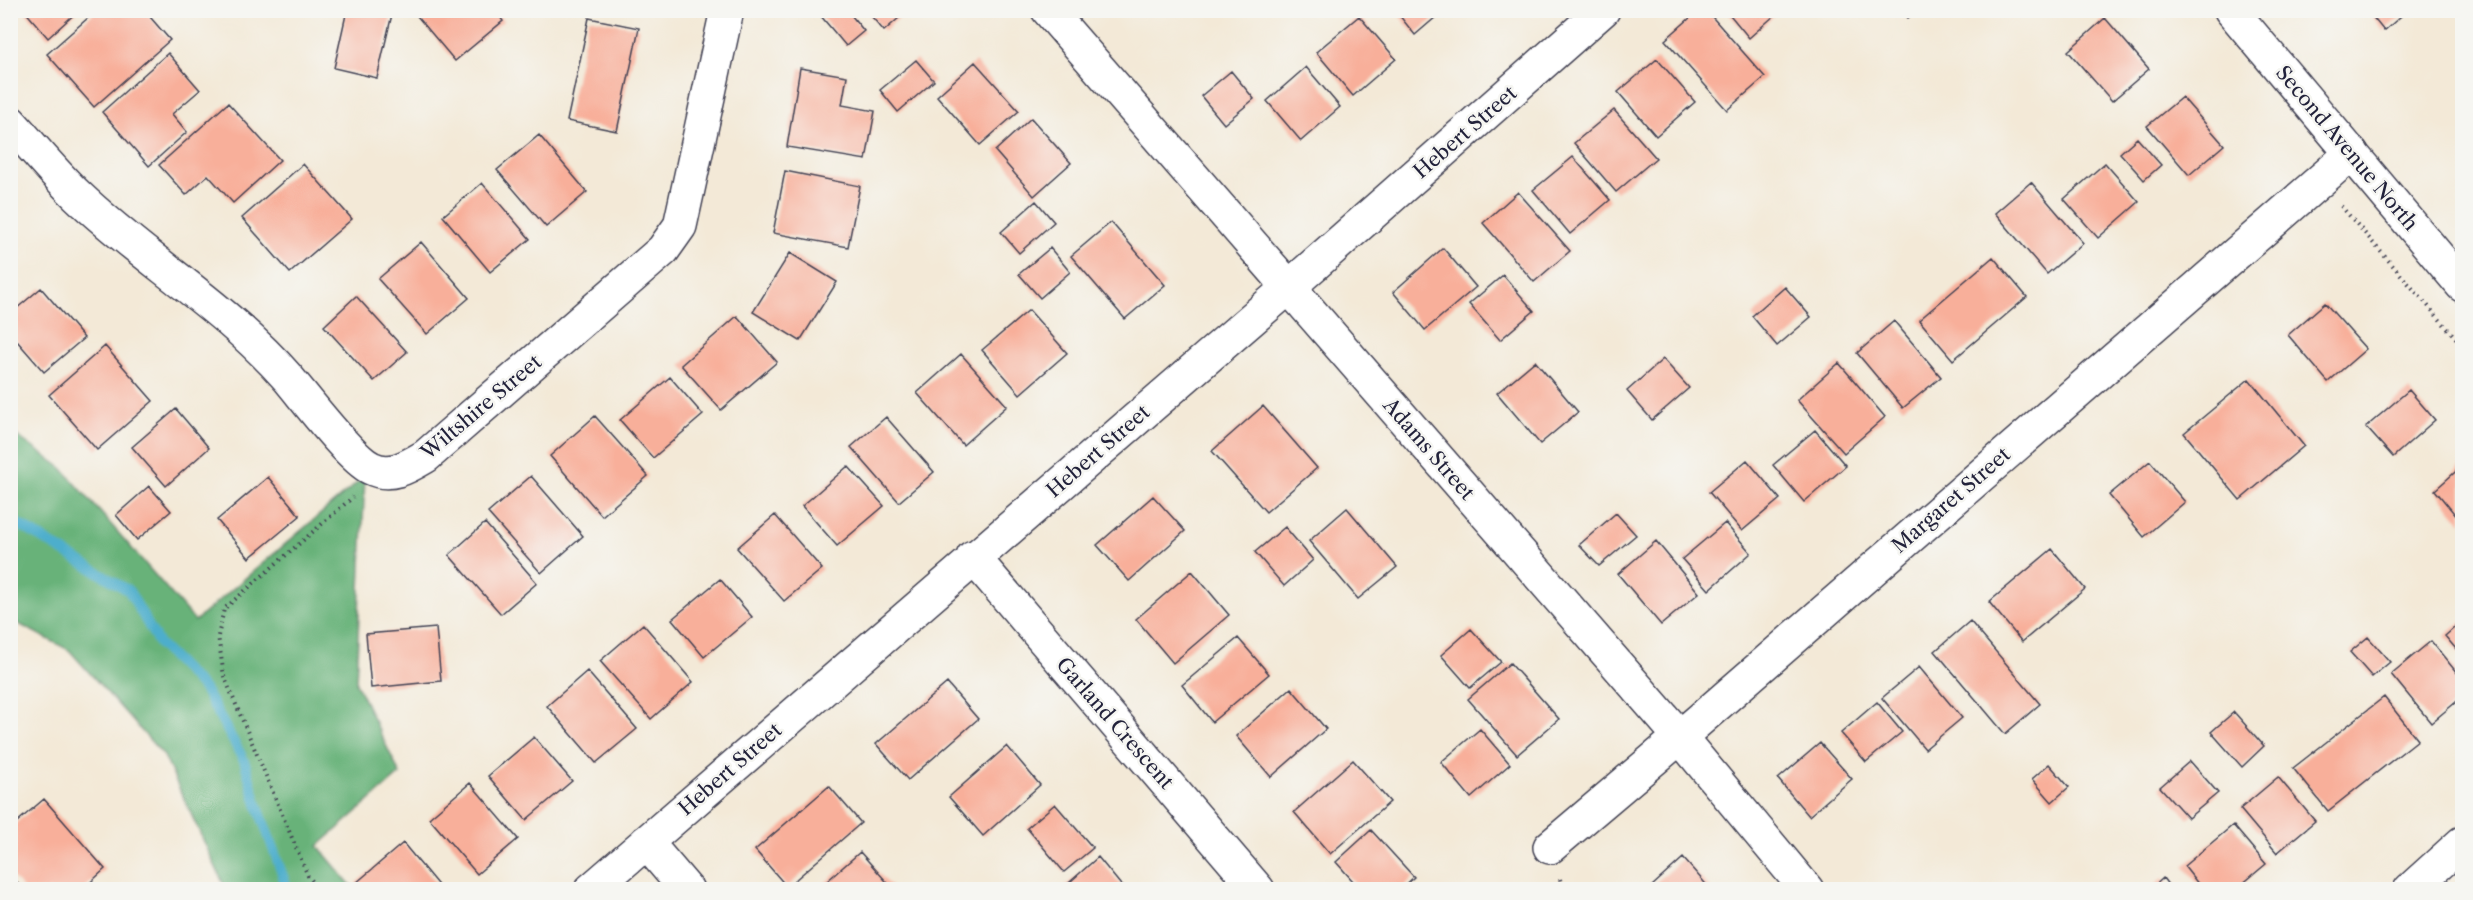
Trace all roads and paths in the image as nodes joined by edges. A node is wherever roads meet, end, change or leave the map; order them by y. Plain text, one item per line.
1 (727, 10) edge
2 (1048, 10) edge
3 (1603, 10) edge
4 (2231, 10) edge
5 (10, 122) edge
6 (2352, 153) junction
7 (2319, 181) junction
8 (2463, 285) edge
9 (1289, 287) junction
10 (2463, 345) edge
11 (383, 471) junction
12 (973, 557) junction
13 (1680, 737) junction
14 (646, 842) junction
15 (2463, 843) edge
16 (1550, 847) dead end
17 (320, 890) edge
18 (591, 890) edge
19 (687, 890) edge
20 (1258, 890) edge
21 (1808, 890) edge
22 (2410, 890) edge

1 - 11 street, Wiltshire Street
2 - 9 street, Adams Street
3 - 9 street, Hebert Street
4 - 6 street, Second Avenue North
5 - 11 street
6 - 7 street, Margaret Street
6 - 8 street, Second Avenue North
7 - 10 path
7 - 13 street, Margaret Street
9 - 12 street, Hebert Street
9 - 13 street, Adams Street
11 - 17 path
12 - 14 street, Hebert Street
12 - 20 street, Garland Crescent
13 - 16 street, Margaret Street
13 - 21 street, Adams Street
14 - 18 street, Hebert Street
14 - 19 street
15 - 22 street

